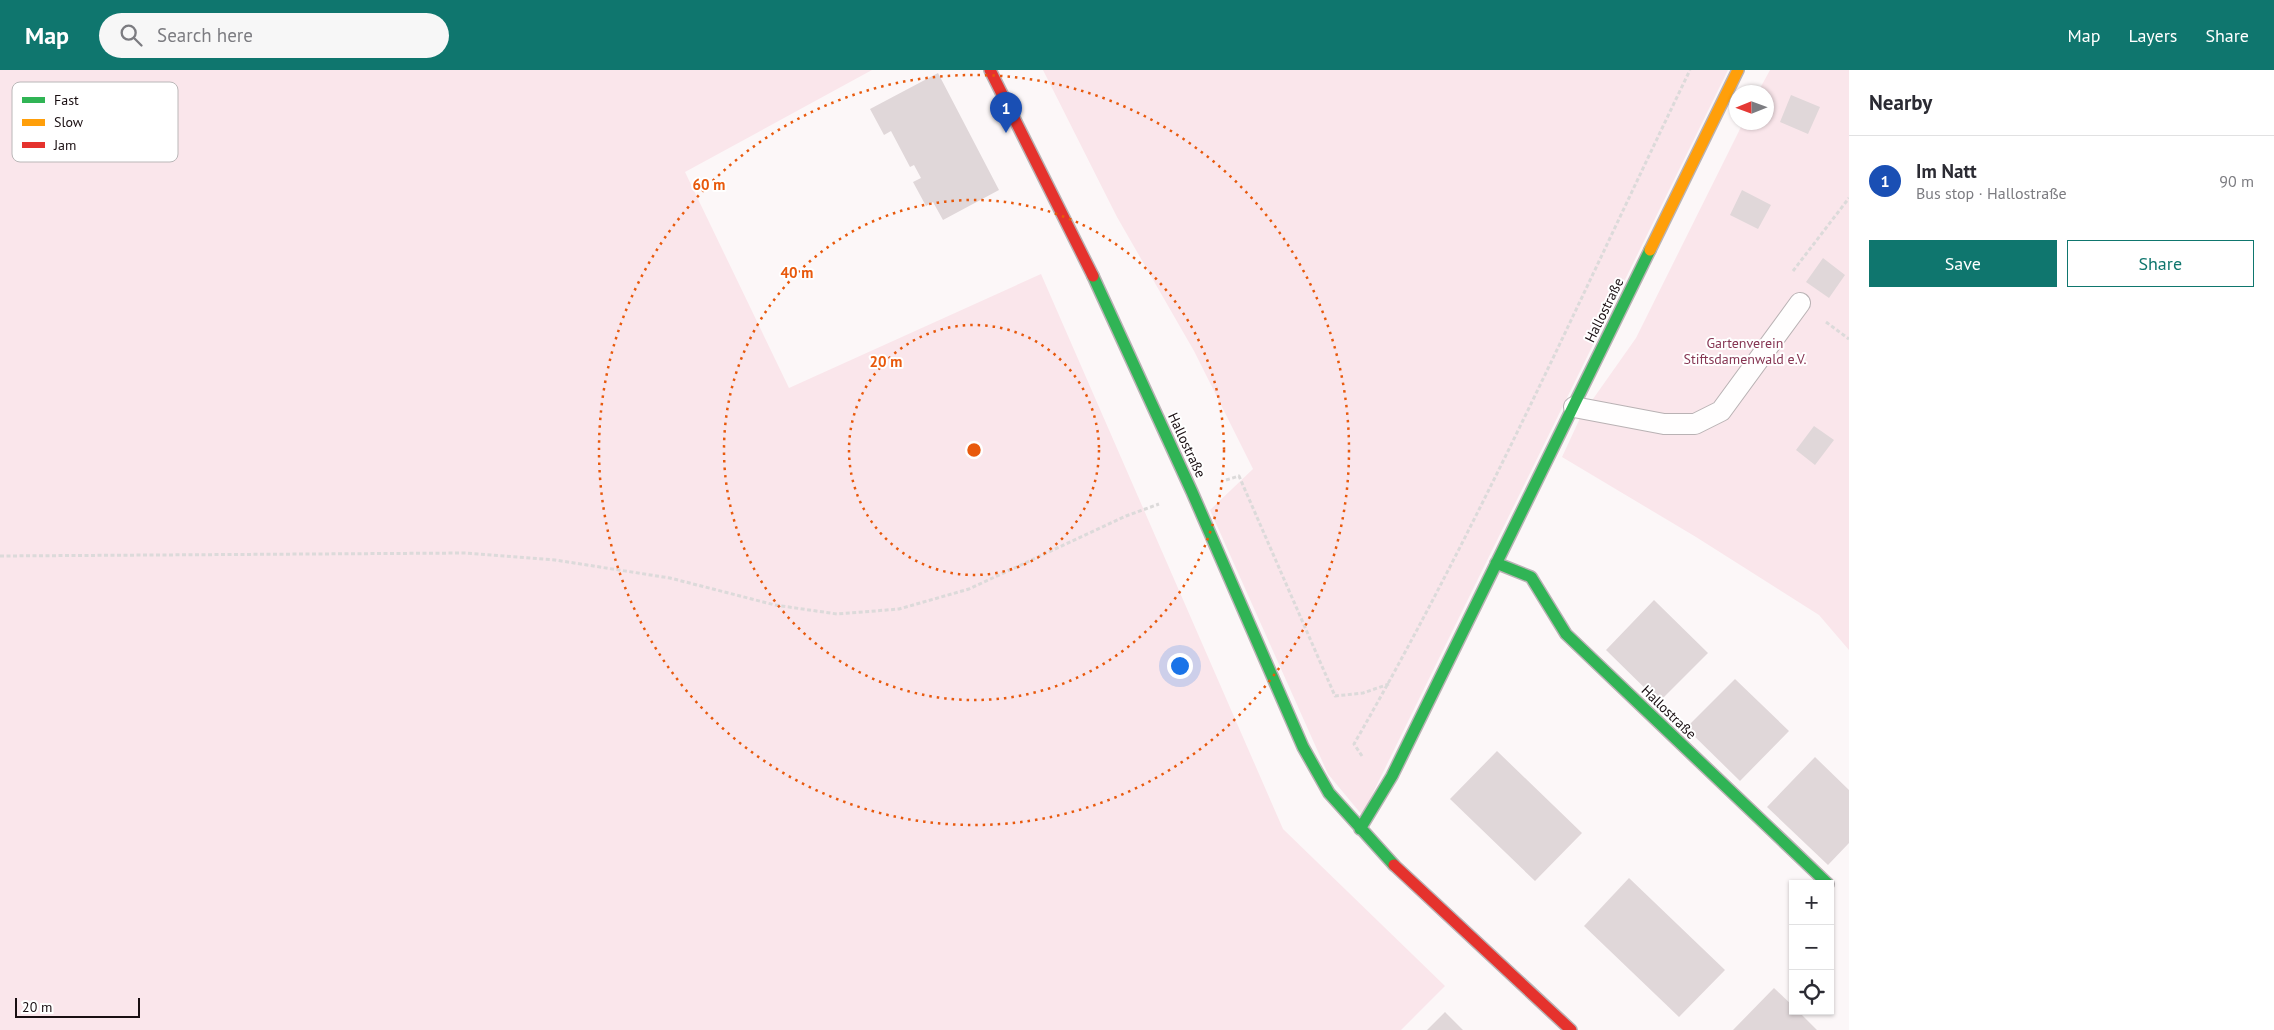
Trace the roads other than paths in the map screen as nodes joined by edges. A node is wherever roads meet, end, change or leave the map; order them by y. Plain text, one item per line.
1 (990, 70) edge
2 (1738, 70) edge
3 (1800, 303) dead end
4 (1574, 407) junction
5 (1496, 562) junction
6 (1360, 829) junction
7 (1824, 880) edge
8 (1571, 1030) edge

1 - 6 street, Hallostraße
2 - 4 street, Hallostraße
3 - 4 lane
4 - 5 street, Hallostraße
5 - 6 street, Hallostraße
5 - 7 street, Hallostraße
6 - 8 street, Hallostraße

